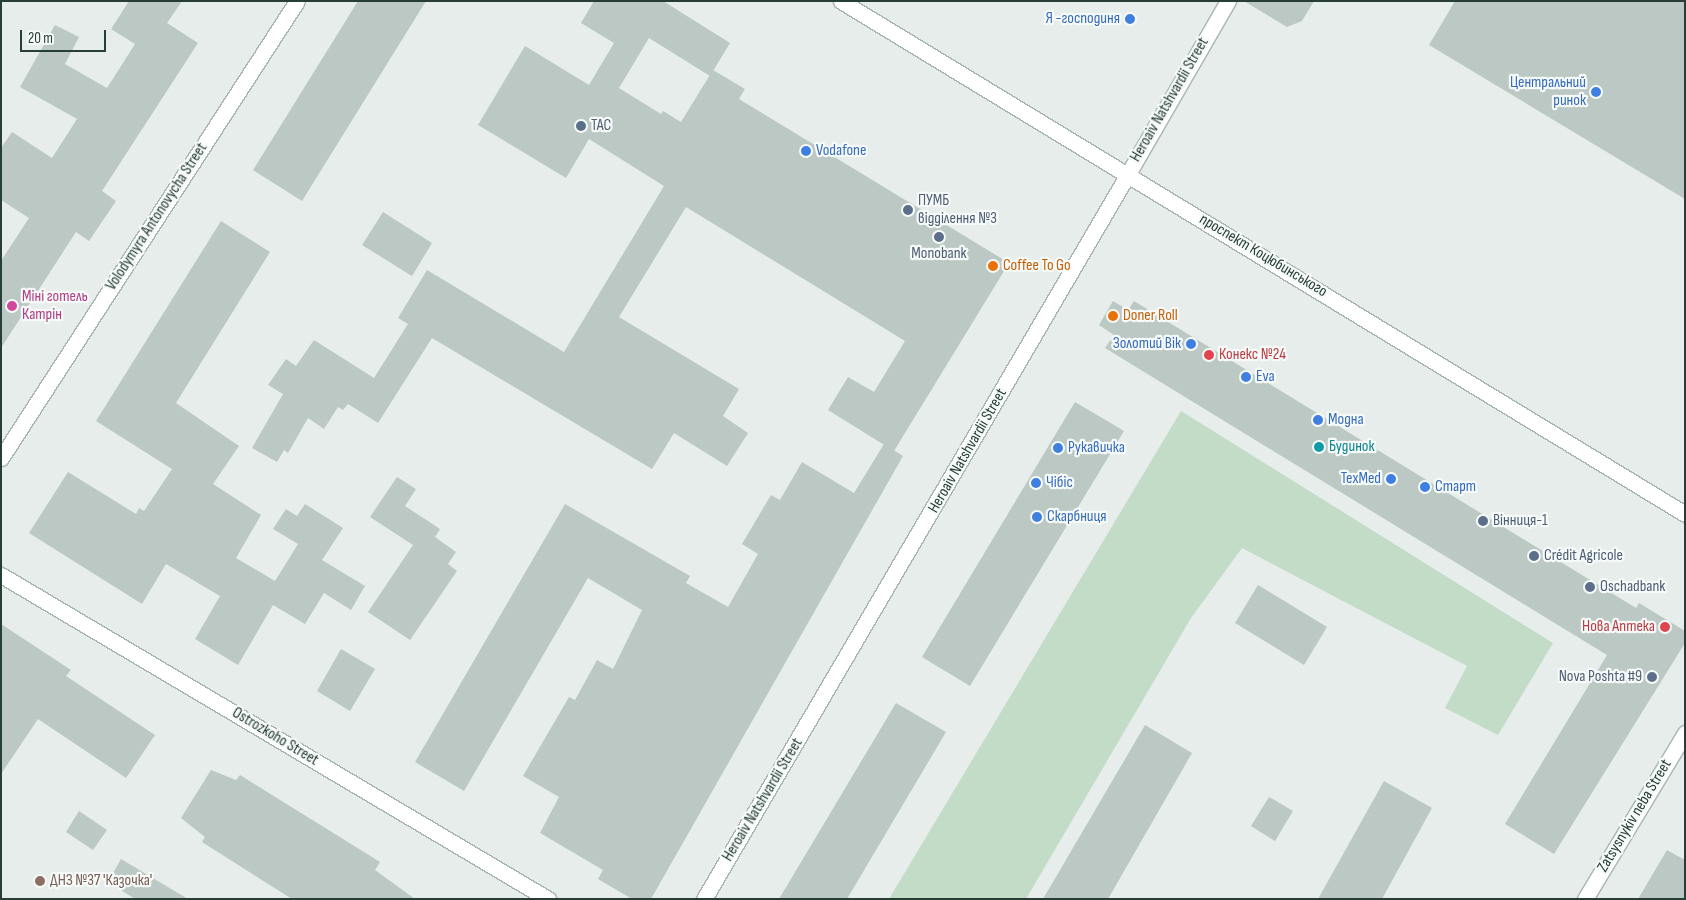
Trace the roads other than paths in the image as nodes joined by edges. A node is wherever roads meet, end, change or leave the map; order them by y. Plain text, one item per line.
1 (298, 1) edge
2 (841, 1) edge
3 (1228, 1) edge
4 (1128, 174) junction
5 (1, 458) edge
6 (1685, 514) edge
7 (1, 575) edge
8 (1685, 733) edge
9 (548, 899) edge
10 (704, 899) edge
11 (1585, 899) edge

1 - 5 street, Volodymyra Antonovycha Street
2 - 4 street, проспект Коцюбинського
3 - 4 street, Heroaiv Natshvardii Street
4 - 6 street, проспект Коцюбинського
4 - 10 street, Heroaiv Natshvardii Street
7 - 9 street, Ostrozkoho Street
8 - 11 street, Zatsysnykiv neba Street

